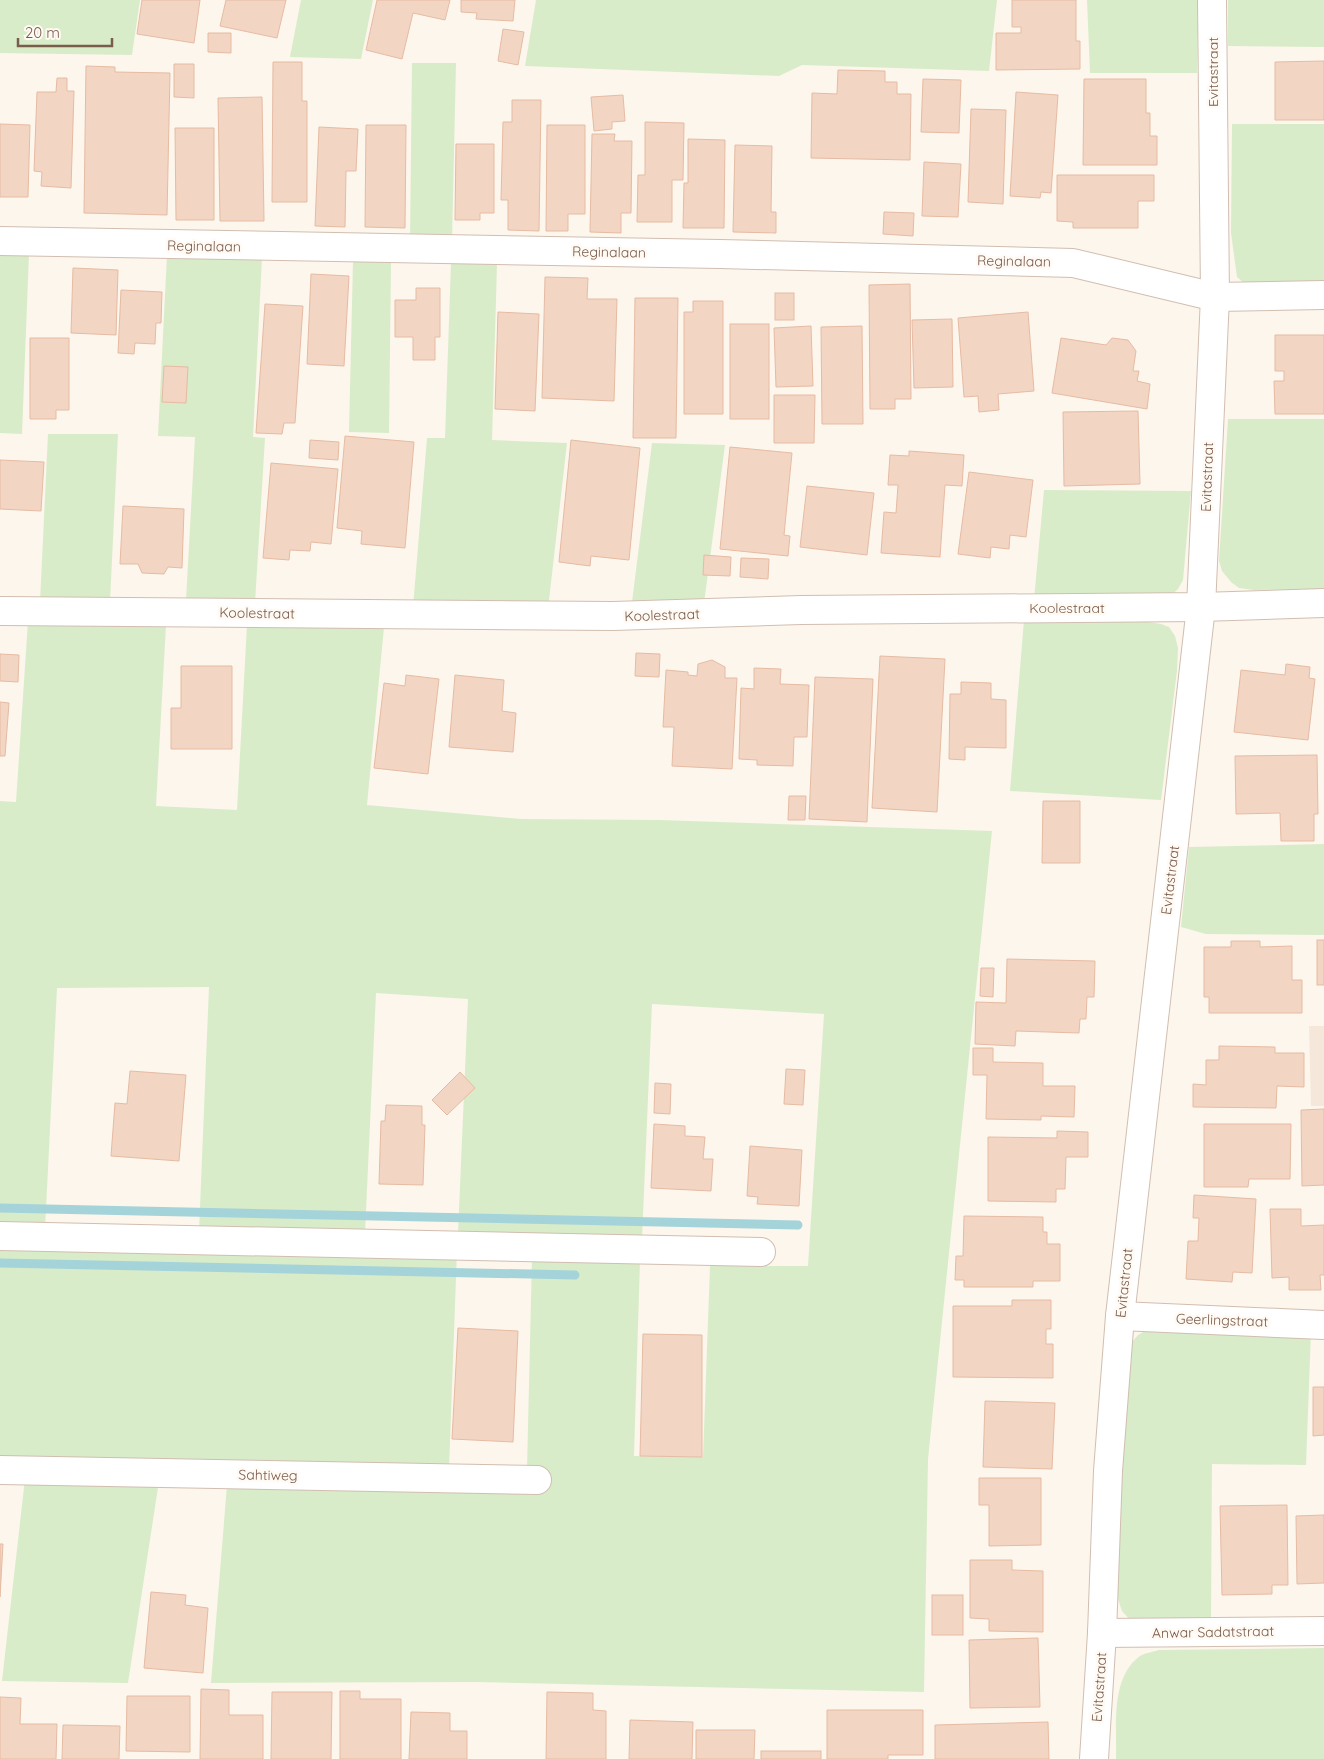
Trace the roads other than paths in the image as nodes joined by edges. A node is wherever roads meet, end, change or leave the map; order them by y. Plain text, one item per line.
1 (1212, 0) edge
2 (0, 241) edge
3 (1324, 296) edge
4 (1215, 297) junction
5 (1324, 603) edge
6 (1201, 607) junction
7 (0, 611) edge
8 (0, 1236) edge
9 (762, 1252) dead end
10 (1120, 1316) junction
11 (1324, 1325) edge
12 (0, 1470) edge
13 (537, 1480) dead end
14 (1324, 1630) edge
15 (1102, 1633) junction
16 (1094, 1759) edge

1 - 4 street, Evitastraat
2 - 4 street, Reginalaan
3 - 4 street, Reginalaan
4 - 6 street, Evitastraat
5 - 6 street, Koolestraat
6 - 7 street, Koolestraat
6 - 10 street, Evitastraat
8 - 9 street
10 - 11 street, Geerlingstraat
10 - 15 street, Evitastraat
12 - 13 street, Sahtiweg
14 - 15 street, Anwar Sadatstraat
15 - 16 street, Evitastraat

